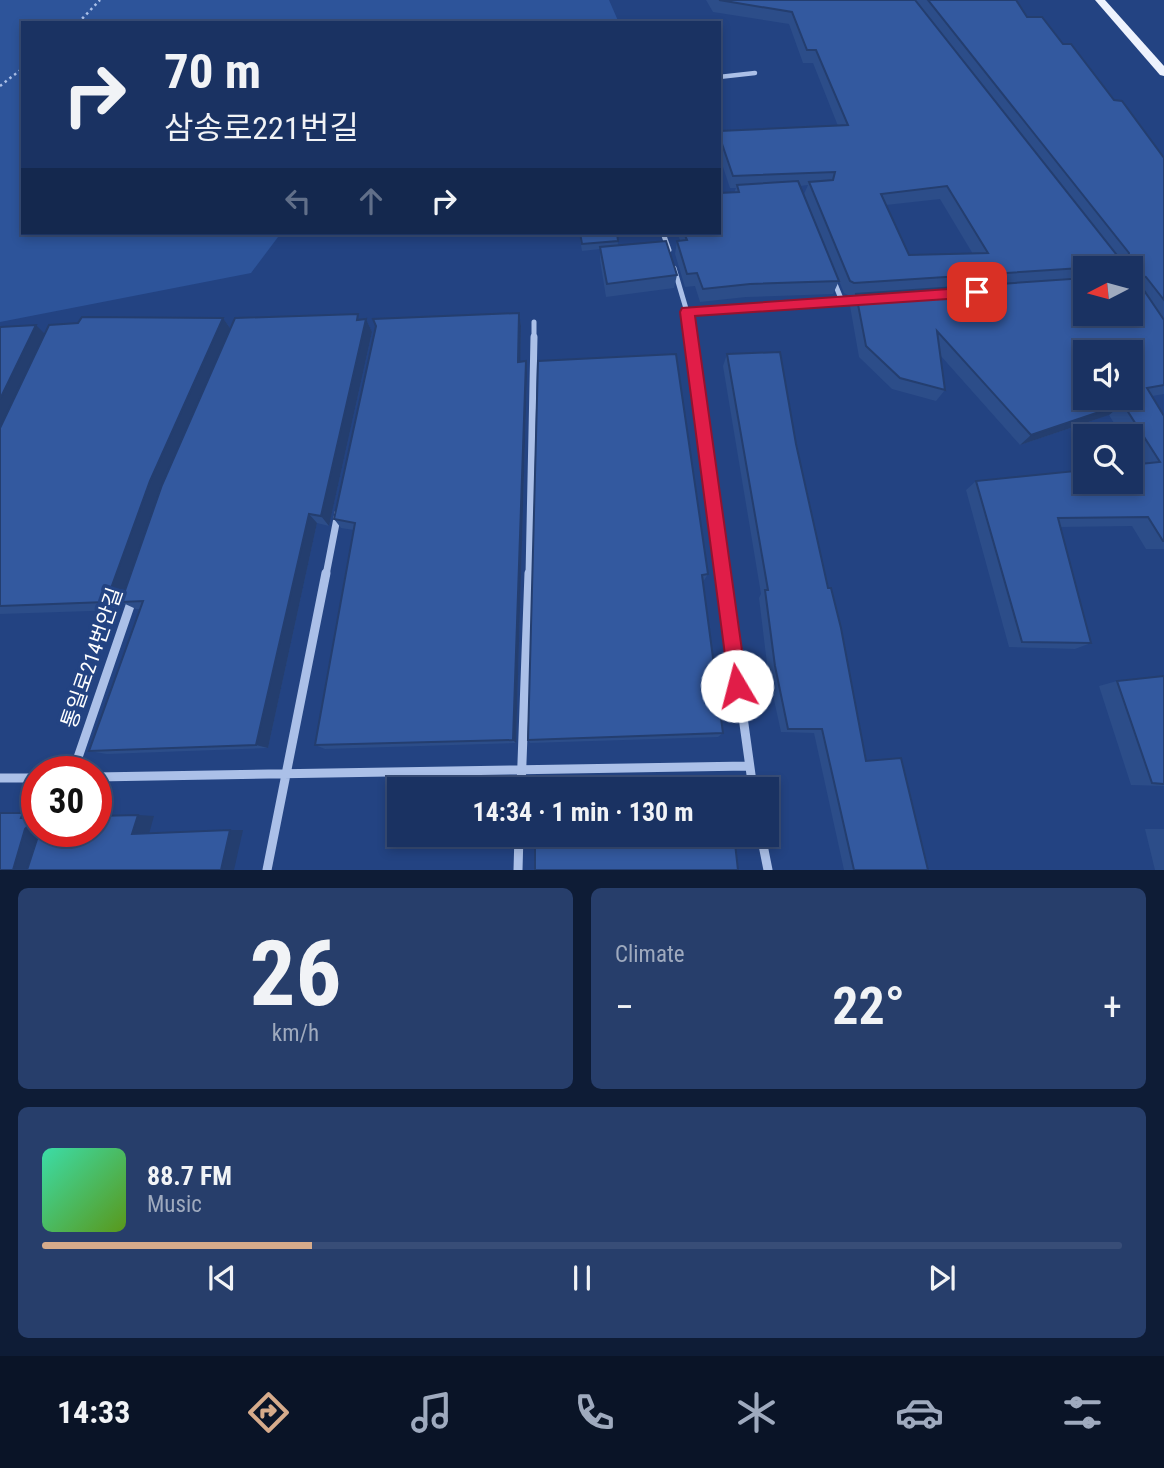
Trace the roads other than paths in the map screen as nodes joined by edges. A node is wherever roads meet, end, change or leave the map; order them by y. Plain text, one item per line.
1 (1100, 0) edge
2 (755, 73) dead end
3 (1164, 73) edge
4 (721, 77) edge
5 (664, 235) edge
6 (832, 277) edge
7 (869, 299) edge
8 (842, 301) junction
9 (687, 312) junction
10 (534, 322) dead end
11 (342, 496) edge
12 (138, 582) edge
13 (78, 756) edge
14 (748, 766) junction
15 (521, 769) junction
16 (112, 777) edge
17 (283, 777) junction
18 (521, 777) edge
19 (750, 777) edge
20 (0, 778) edge
21 (21, 778) edge
22 (519, 847) edge
23 (763, 847) edge
24 (267, 870) edge
25 (518, 870) edge
26 (768, 870) edge

1 - 3 main road
2 - 4 street
5 - 9 street
6 - 8 street
7 - 8 street
8 - 9 street
9 - 14 street
10 - 15 street
11 - 17 street
12 - 13 street, 통일로214번안길
14 - 15 street
14 - 19 street
15 - 17 street
15 - 18 street
16 - 17 street
17 - 24 street
20 - 21 street
22 - 25 street
23 - 26 street

